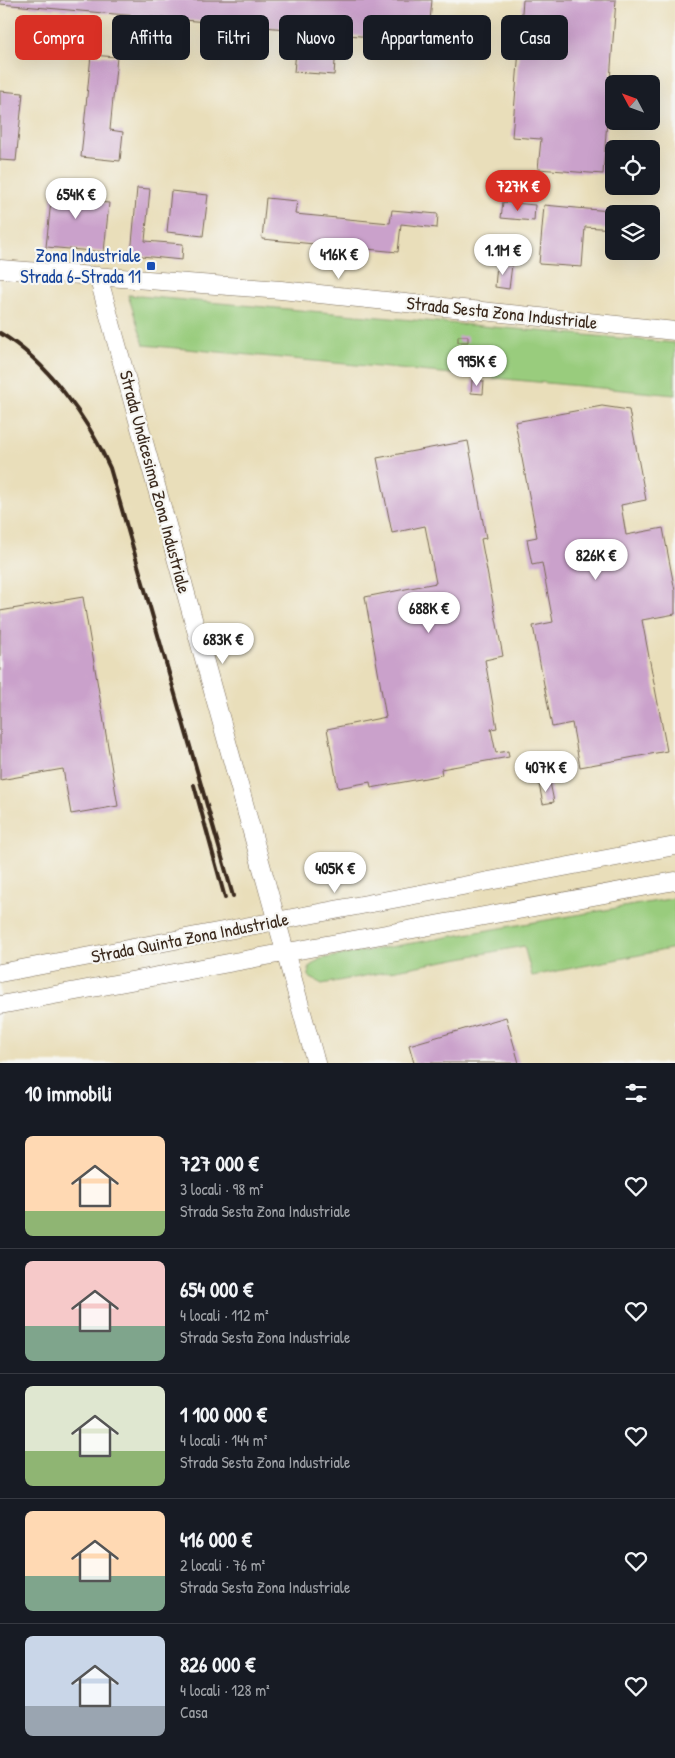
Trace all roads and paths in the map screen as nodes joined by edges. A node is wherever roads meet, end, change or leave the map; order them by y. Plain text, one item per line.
1 (0, 269) edge
2 (98, 276) junction
3 (675, 331) edge
4 (675, 846) edge
5 (675, 881) edge
6 (277, 922) junction
7 (285, 952) junction
8 (0, 973) edge
9 (0, 1005) edge
10 (316, 1063) edge

1 - 2 street, Strada Sesta Zona Industriale
2 - 3 street, Strada Sesta Zona Industriale
2 - 6 street, Strada Undicesima Zona Industriale
4 - 6 street, Strada Quinta Zona Industriale
5 - 7 street, Strada Quinta Zona Industriale
6 - 7 street, Strada Undicesima Zona Industriale
6 - 8 street, Strada Quinta Zona Industriale
7 - 9 street, Strada Quinta Zona Industriale
7 - 10 street, Strada Undicesima Zona Industriale

